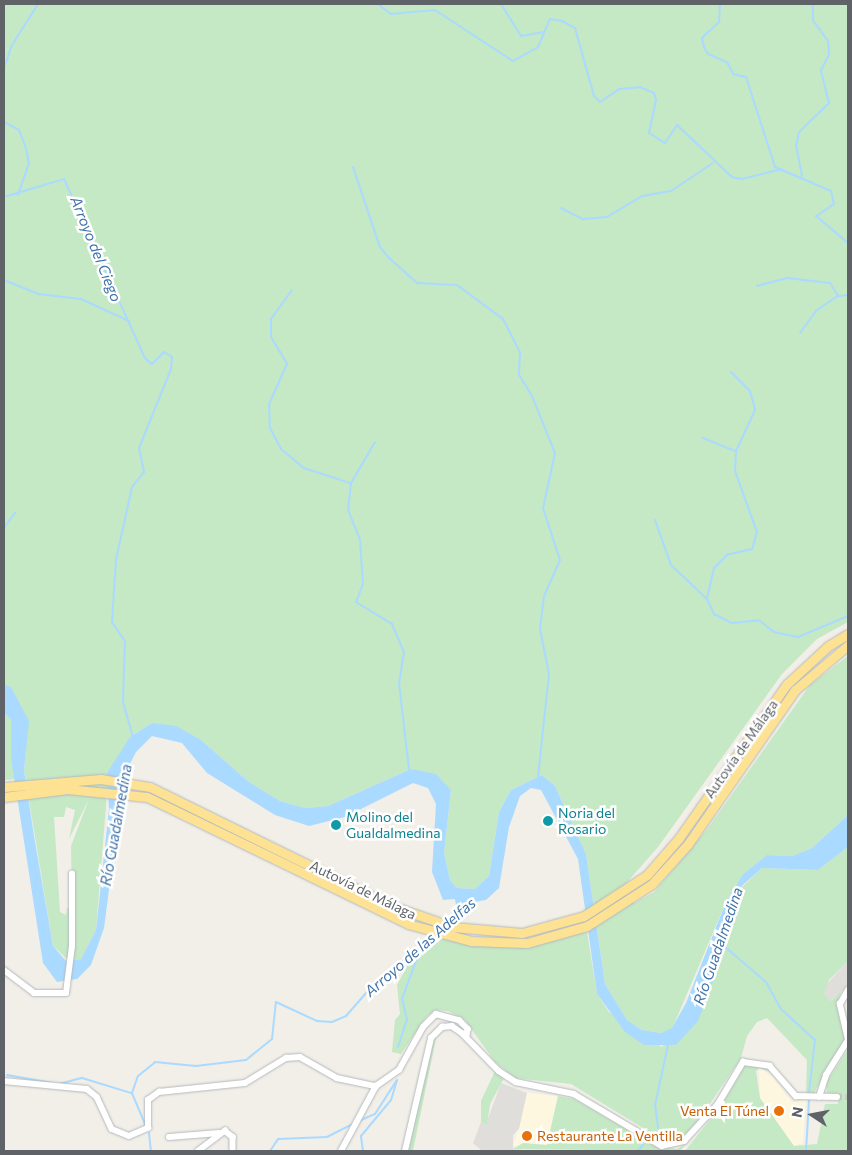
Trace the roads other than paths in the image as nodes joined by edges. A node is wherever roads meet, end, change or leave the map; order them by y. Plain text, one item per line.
1 (848, 634) edge
2 (848, 646) edge
3 (4, 787) edge
4 (4, 797) edge
5 (72, 874) dead end
6 (629, 896) junction
7 (4, 970) edge
8 (848, 990) edge
9 (467, 1036) junction
10 (4, 1080) edge
11 (376, 1086) junction
12 (819, 1097) junction
13 (837, 1097) tunnel mouth
14 (219, 1134) junction
15 (169, 1137) dead end
16 (198, 1151) edge
17 (233, 1151) edge
18 (341, 1151) edge
19 (405, 1151) edge

1 - 6 highway, Autovía de Málaga
2 - 6 highway, Autovía de Málaga
3 - 6 highway, Autovía de Málaga
4 - 6 highway, Autovía de Málaga
5 - 7 street
8 - 12 street
9 - 11 street
9 - 12 street
9 - 19 street
10 - 11 street
11 - 18 street
12 - 13 street
14 - 15 street
14 - 16 street
14 - 17 street

